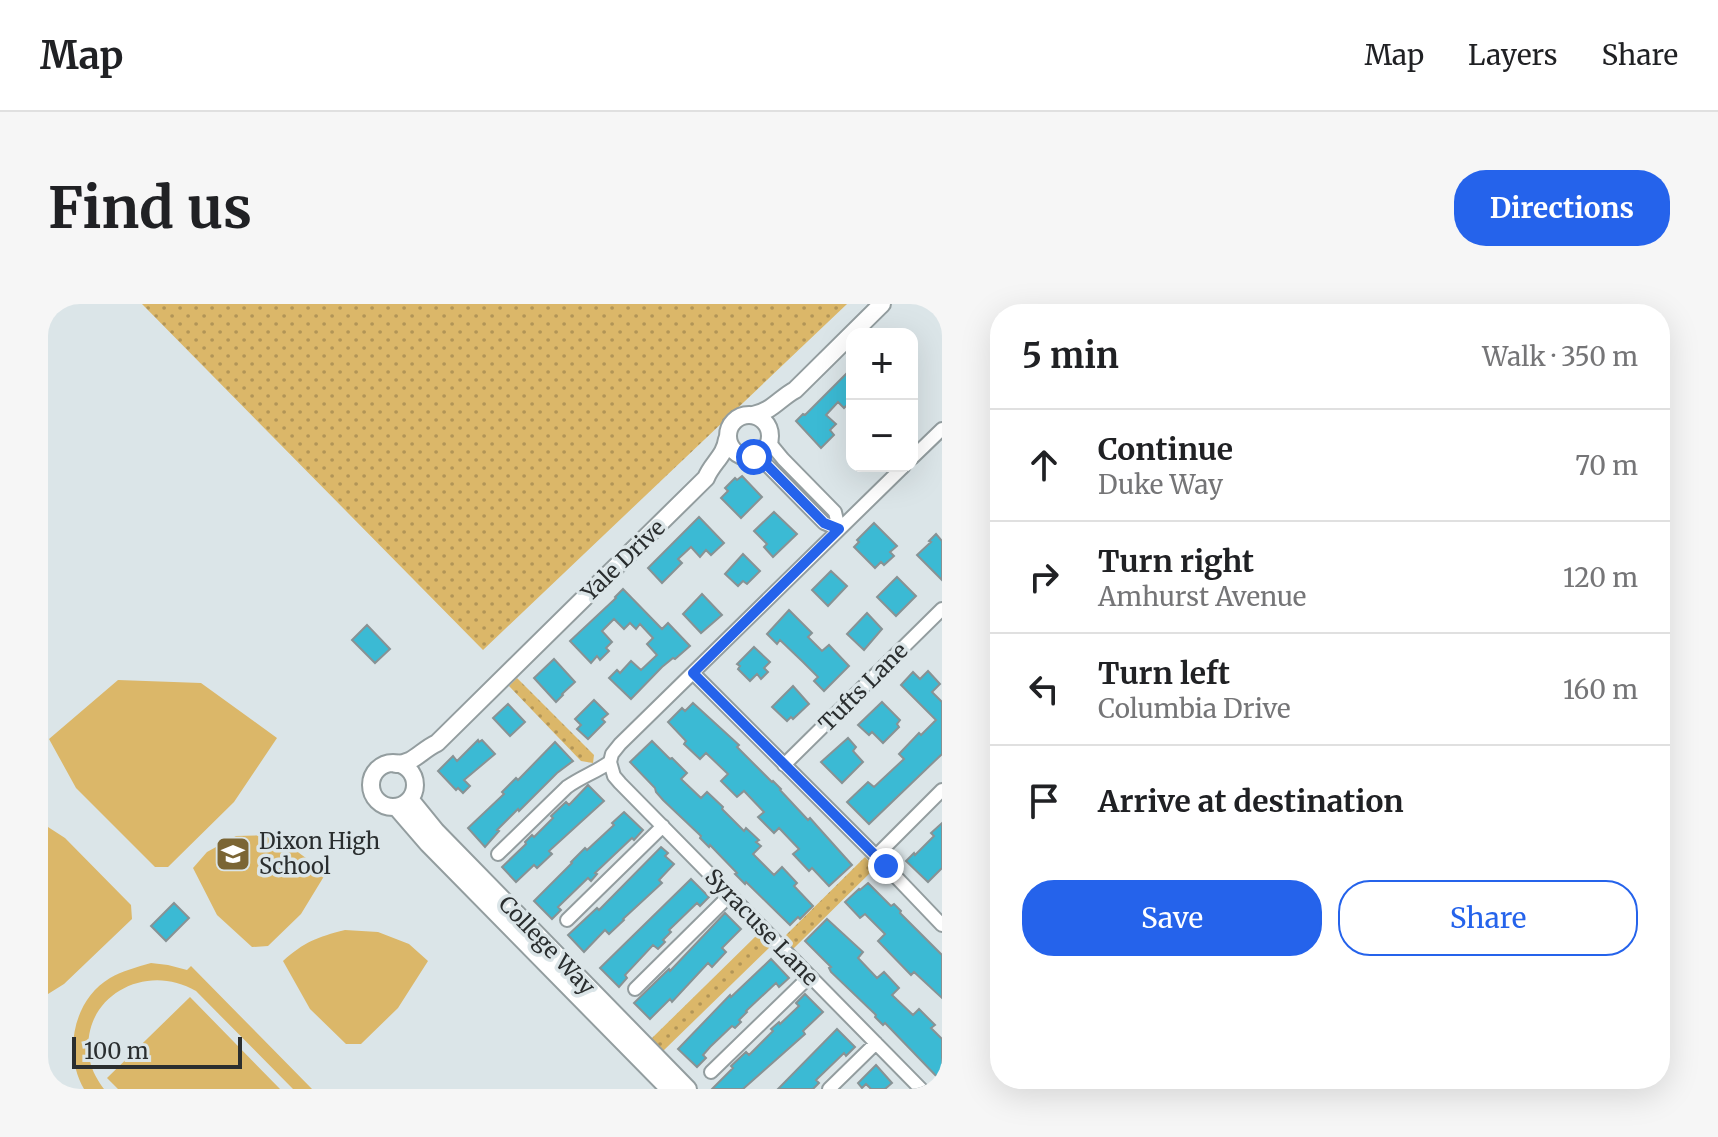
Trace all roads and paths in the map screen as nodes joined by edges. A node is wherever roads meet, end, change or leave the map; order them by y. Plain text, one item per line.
1 (882, 304) edge
2 (795, 390) junction
3 (753, 415) junction
4 (942, 429) edge
5 (770, 438) junction
6 (727, 439) junction
7 (918, 452) edge
8 (752, 456) junction
9 (898, 472) edge
10 (706, 478) junction
11 (839, 529) junction
12 (942, 609) edge
13 (693, 673) junction
14 (437, 743) junction
15 (610, 762) junction
16 (396, 764) junction
17 (784, 765) junction
18 (414, 782) junction
19 (942, 790) edge
20 (403, 803) junction
21 (663, 826) junction
22 (498, 854) dead end
23 (876, 856) junction
24 (730, 895) junction
25 (567, 920) dead end
26 (942, 925) edge
27 (810, 976) junction
28 (635, 989) dead end
29 (876, 1043) junction
30 (711, 1072) dead end
31 (669, 1089) edge
32 (688, 1089) edge
33 (829, 1089) edge
34 (921, 1089) edge

1 - 2 street
2 - 3 street
2 - 5 street
3 - 5 street
3 - 6 street
4 - 7 street
5 - 8 street
5 - 11 street
6 - 8 street
6 - 10 street, Yale Drive
8 - 10 street, Yale Drive
8 - 11 street
9 - 11 street
10 - 14 street, Yale Drive
11 - 13 street
12 - 17 street, Tufts Lane
13 - 15 street
13 - 17 street
14 - 16 street, Yale Drive
14 - 18 street, Yale Drive
15 - 21 street, Syracuse Lane
15 - 22 street
16 - 18 street
16 - 20 street
17 - 23 street
18 - 20 street
19 - 23 street
20 - 31 street, College Way
20 - 32 street, College Way
21 - 24 street, Syracuse Lane
21 - 25 street
23 - 26 street
24 - 27 street, Syracuse Lane
24 - 28 street
27 - 29 street, Syracuse Lane
27 - 30 street
29 - 33 street
29 - 34 street, Syracuse Lane

